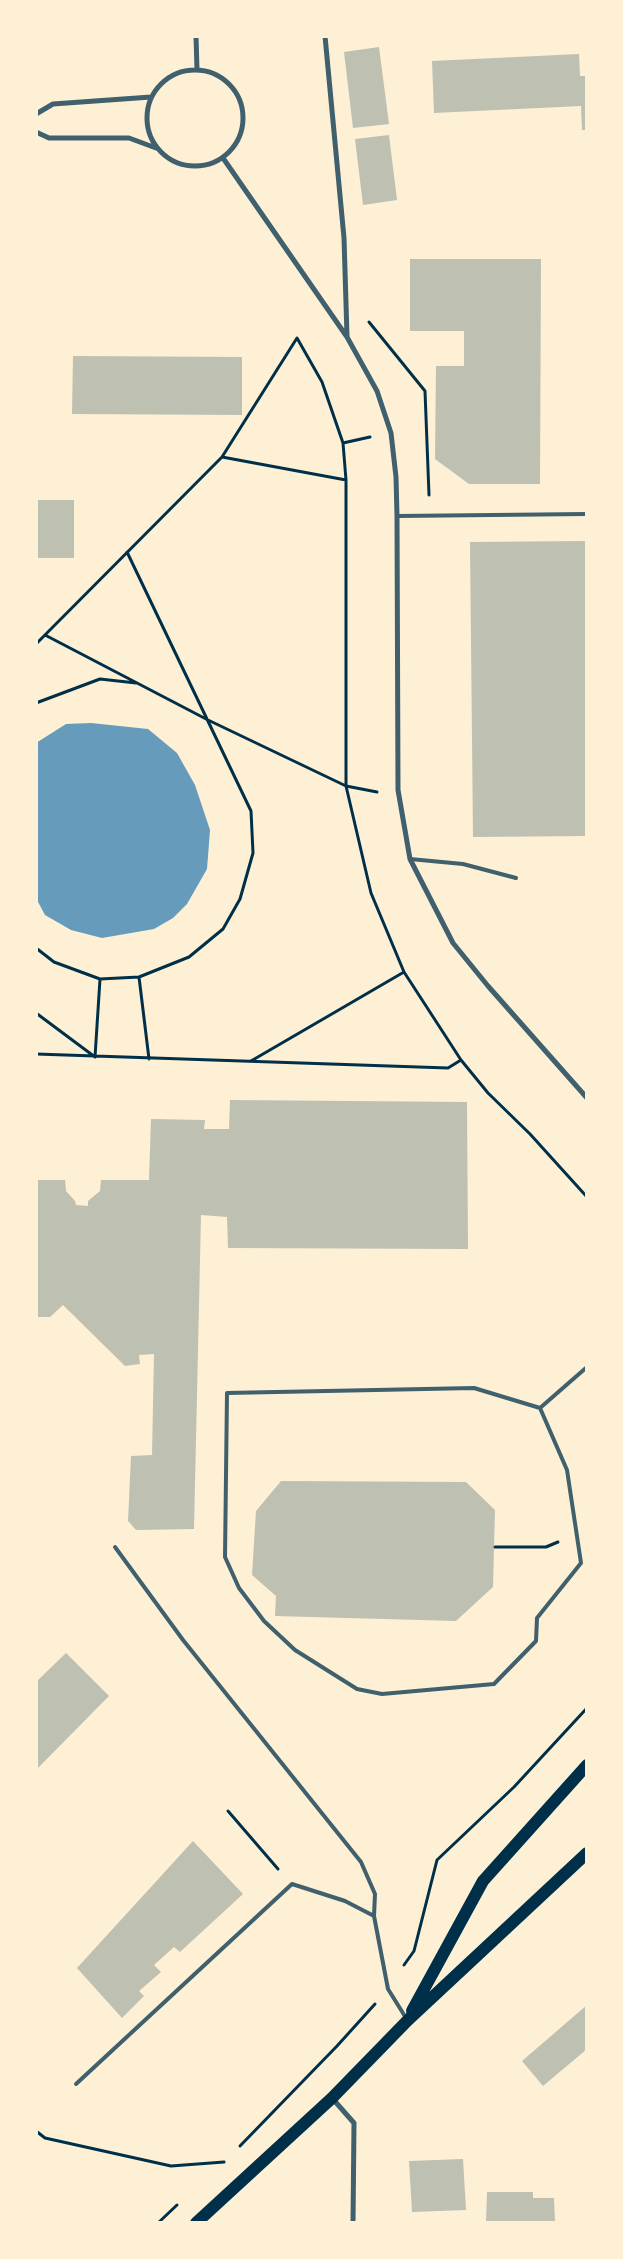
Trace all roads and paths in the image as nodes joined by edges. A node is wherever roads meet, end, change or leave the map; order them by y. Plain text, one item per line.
1 (196, 36) edge
2 (325, 36) edge
3 (197, 70) junction
4 (151, 97) junction
5 (36, 114) edge
6 (36, 132) edge
7 (156, 148) junction
8 (223, 158) junction
9 (365, 316) dead end
10 (347, 336) junction
11 (373, 437) dead end
12 (343, 443) junction
13 (222, 457) junction
14 (346, 480) junction
15 (587, 514) edge
16 (397, 516) junction
17 (430, 516) junction
18 (127, 552) junction
19 (45, 635) junction
20 (36, 644) edge
21 (140, 684) junction
22 (36, 703) edge
23 (208, 720) junction
24 (346, 786) junction
25 (377, 792) dead end
26 (410, 859) junction
27 (516, 878) dead end
28 (36, 948) edge
29 (404, 972) junction
30 (139, 977) junction
31 (100, 979) junction
32 (36, 1013) edge
33 (36, 1054) edge
34 (95, 1057) junction
35 (149, 1059) junction
36 (461, 1060) junction
37 (249, 1062) junction
38 (587, 1098) edge
39 (587, 1197) edge
40 (587, 1367) edge
41 (540, 1408) junction
42 (495, 1547) dead end
43 (546, 1547) dead end
44 (115, 1548) dead end
45 (587, 1708) edge
46 (587, 1765) edge
47 (228, 1810) dead end
48 (587, 1853) edge
49 (292, 1884) junction
50 (374, 1916) junction
51 (388, 1989) junction
52 (408, 2020) junction
53 (76, 2084) dead end
54 (332, 2098) junction
55 (36, 2131) edge
56 (237, 2148) dead end
57 (230, 2155) dead end
58 (224, 2162) junction
59 (217, 2168) dead end
60 (178, 2203) dead end
61 (158, 2223) edge
62 (196, 2223) edge
63 (353, 2223) edge

1 - 3 street
2 - 10 street
3 - 4 street
3 - 8 street
4 - 5 street
4 - 7 street
6 - 7 street
7 - 8 street
8 - 10 street
9 - 17 path
10 - 16 street
11 - 12 path
12 - 13 path
12 - 14 path
13 - 14 path
13 - 18 path
14 - 24 path
15 - 17 lane
16 - 17 lane
16 - 26 street
18 - 19 path
18 - 23 path
19 - 20 path
19 - 21 path
21 - 22 path
21 - 23 path
23 - 24 path
23 - 30 path
24 - 25 path
24 - 29 path
26 - 27 lane
26 - 38 street
28 - 31 path
29 - 36 path
29 - 37 path
30 - 31 path
30 - 35 path
31 - 34 path
32 - 34 path
33 - 34 path
34 - 35 path
35 - 37 path
36 - 37 path
36 - 39 path
40 - 41 lane
41 - 41 lane
42 - 43 path
44 - 50 lane
45 - 51 path
46 - 52 main road
47 - 49 path
48 - 52 main road
49 - 50 lane
49 - 53 lane
50 - 51 lane
51 - 52 lane
51 - 56 path
52 - 54 main road
54 - 62 main road
54 - 63 street
55 - 58 path
57 - 58 path
58 - 59 path
60 - 61 path

